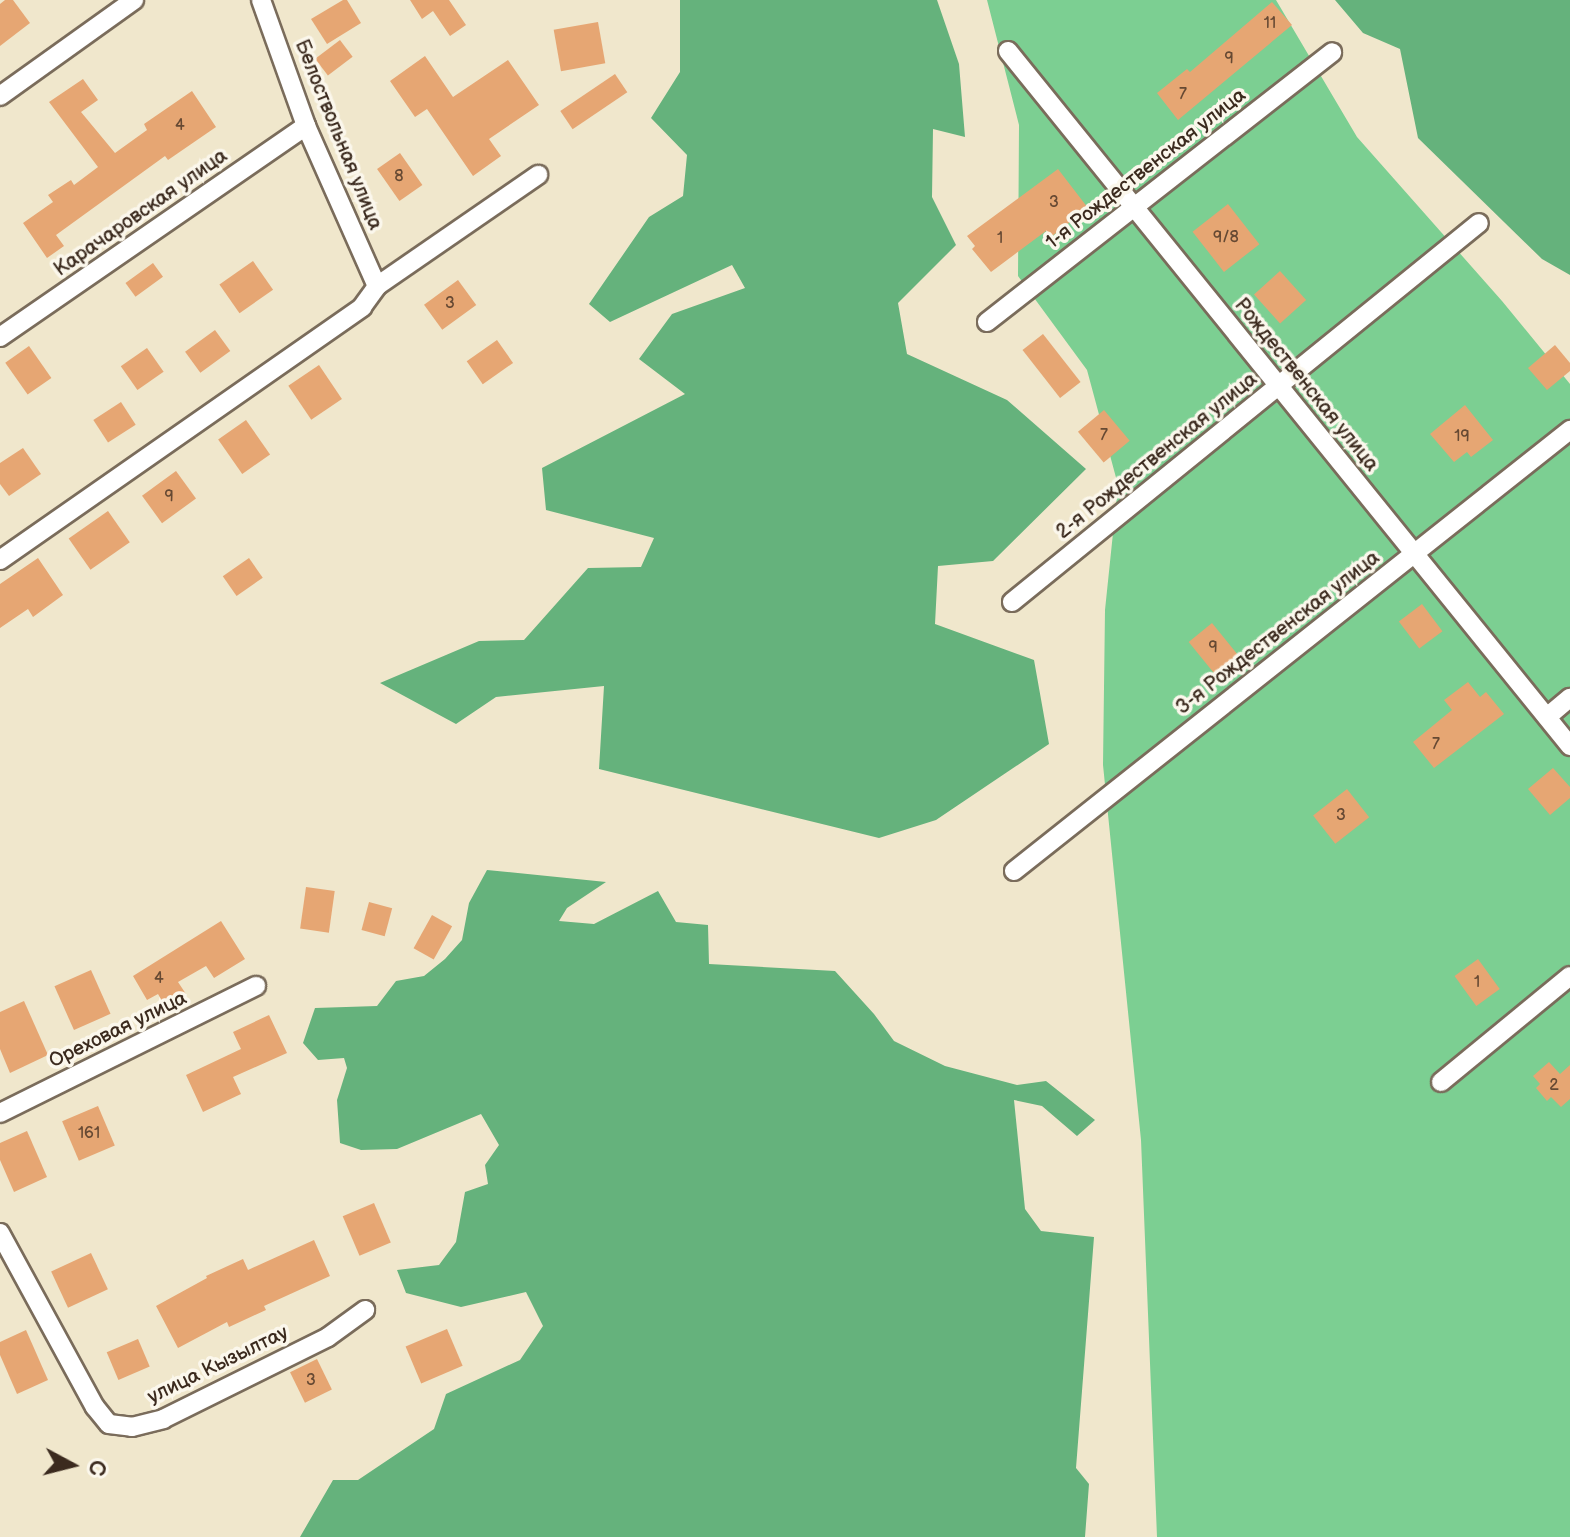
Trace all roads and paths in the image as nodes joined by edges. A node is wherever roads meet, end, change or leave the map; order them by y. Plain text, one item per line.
1 (134, 0) edge
2 (261, 0) edge
3 (1008, 51) dead end
4 (1332, 52) dead end
5 (0, 96) edge
6 (306, 126) junction
7 (538, 175) dead end
8 (1134, 207) junction
9 (1479, 223) dead end
10 (377, 286) junction
11 (987, 322) dead end
12 (0, 337) edge
13 (1279, 386) junction
14 (1570, 430) edge
15 (1414, 553) junction
16 (0, 560) edge
17 (1012, 602) dead end
18 (1570, 698) edge
19 (1547, 717) junction
20 (1570, 746) edge
21 (1014, 871) dead end
22 (1570, 976) edge
23 (256, 986) dead end
24 (1441, 1082) dead end
25 (0, 1113) edge
26 (0, 1233) edge
27 (365, 1310) dead end

1 - 5 street
2 - 6 street, Белоствольная улица
3 - 8 street, Рождественская улица
4 - 8 street, 1-я Рождественская улица
6 - 10 street, Белоствольная улица
6 - 12 street, Карачаровская улица
7 - 10 street
8 - 11 street, 1-я Рождественская улица
8 - 13 street, Рождественская улица
9 - 13 street, 2-я Рождественская улица
10 - 16 street
13 - 15 street, Рождественская улица
13 - 17 street, 2-я Рождественская улица
14 - 15 street, 3-я Рождественская улица
15 - 19 street, Рождественская улица
15 - 21 street, 3-я Рождественская улица
18 - 19 street
19 - 20 street, Рождественская улица
22 - 24 street
23 - 25 street, Ореховая улица
26 - 27 street, улица Кызылтау

